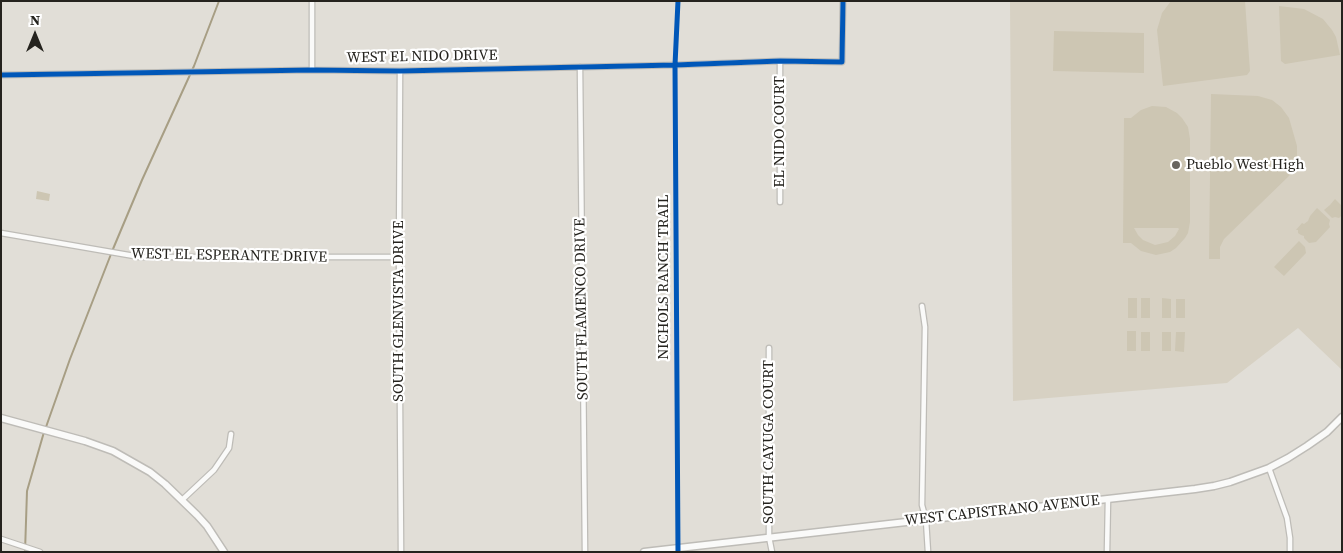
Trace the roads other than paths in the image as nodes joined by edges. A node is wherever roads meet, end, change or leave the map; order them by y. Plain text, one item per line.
1 (312, 1) edge
2 (843, 1) edge
3 (780, 61) junction
4 (580, 67) junction
5 (312, 70) junction
6 (400, 71) junction
7 (2, 75) edge
8 (780, 202) dead end
9 (1, 233) edge
10 (399, 257) junction
11 (922, 306) dead end
12 (769, 348) dead end
13 (1342, 417) edge
14 (1, 418) edge
15 (231, 434) dead end
16 (1269, 468) junction
17 (1108, 499) junction
18 (182, 500) junction
19 (926, 520) junction
20 (769, 537) junction
21 (1, 539) edge
22 (40, 552) edge
23 (224, 552) edge
24 (401, 552) edge
25 (585, 552) edge
26 (644, 552) edge
27 (772, 552) edge
28 (928, 552) edge
29 (1107, 552) edge
30 (1290, 552) edge

1 - 5 street
2 - 3 street, WEST EL NIDO DRIVE
3 - 4 street, WEST EL NIDO DRIVE
3 - 8 street, EL NIDO COURT
4 - 6 street, WEST EL NIDO DRIVE
4 - 25 street, SOUTH FLAMENCO DRIVE
5 - 6 street, WEST EL NIDO DRIVE
5 - 7 street, WEST EL NIDO DRIVE
6 - 10 street, SOUTH GLENVISTA DRIVE
9 - 10 street, WEST EL ESPERANTE DRIVE
10 - 24 street, SOUTH GLENVISTA DRIVE
11 - 19 street
12 - 20 street, SOUTH CAYUGA COURT
13 - 16 street, WEST CAPISTRANO AVENUE
14 - 18 street
15 - 18 street
16 - 17 street, WEST CAPISTRANO AVENUE
16 - 30 street
17 - 19 street, WEST CAPISTRANO AVENUE
17 - 29 street
18 - 23 street
19 - 20 street, WEST CAPISTRANO AVENUE
19 - 28 street
20 - 26 street, WEST CAPISTRANO AVENUE
20 - 27 street, SOUTH CAYUGA COURT
21 - 22 street

